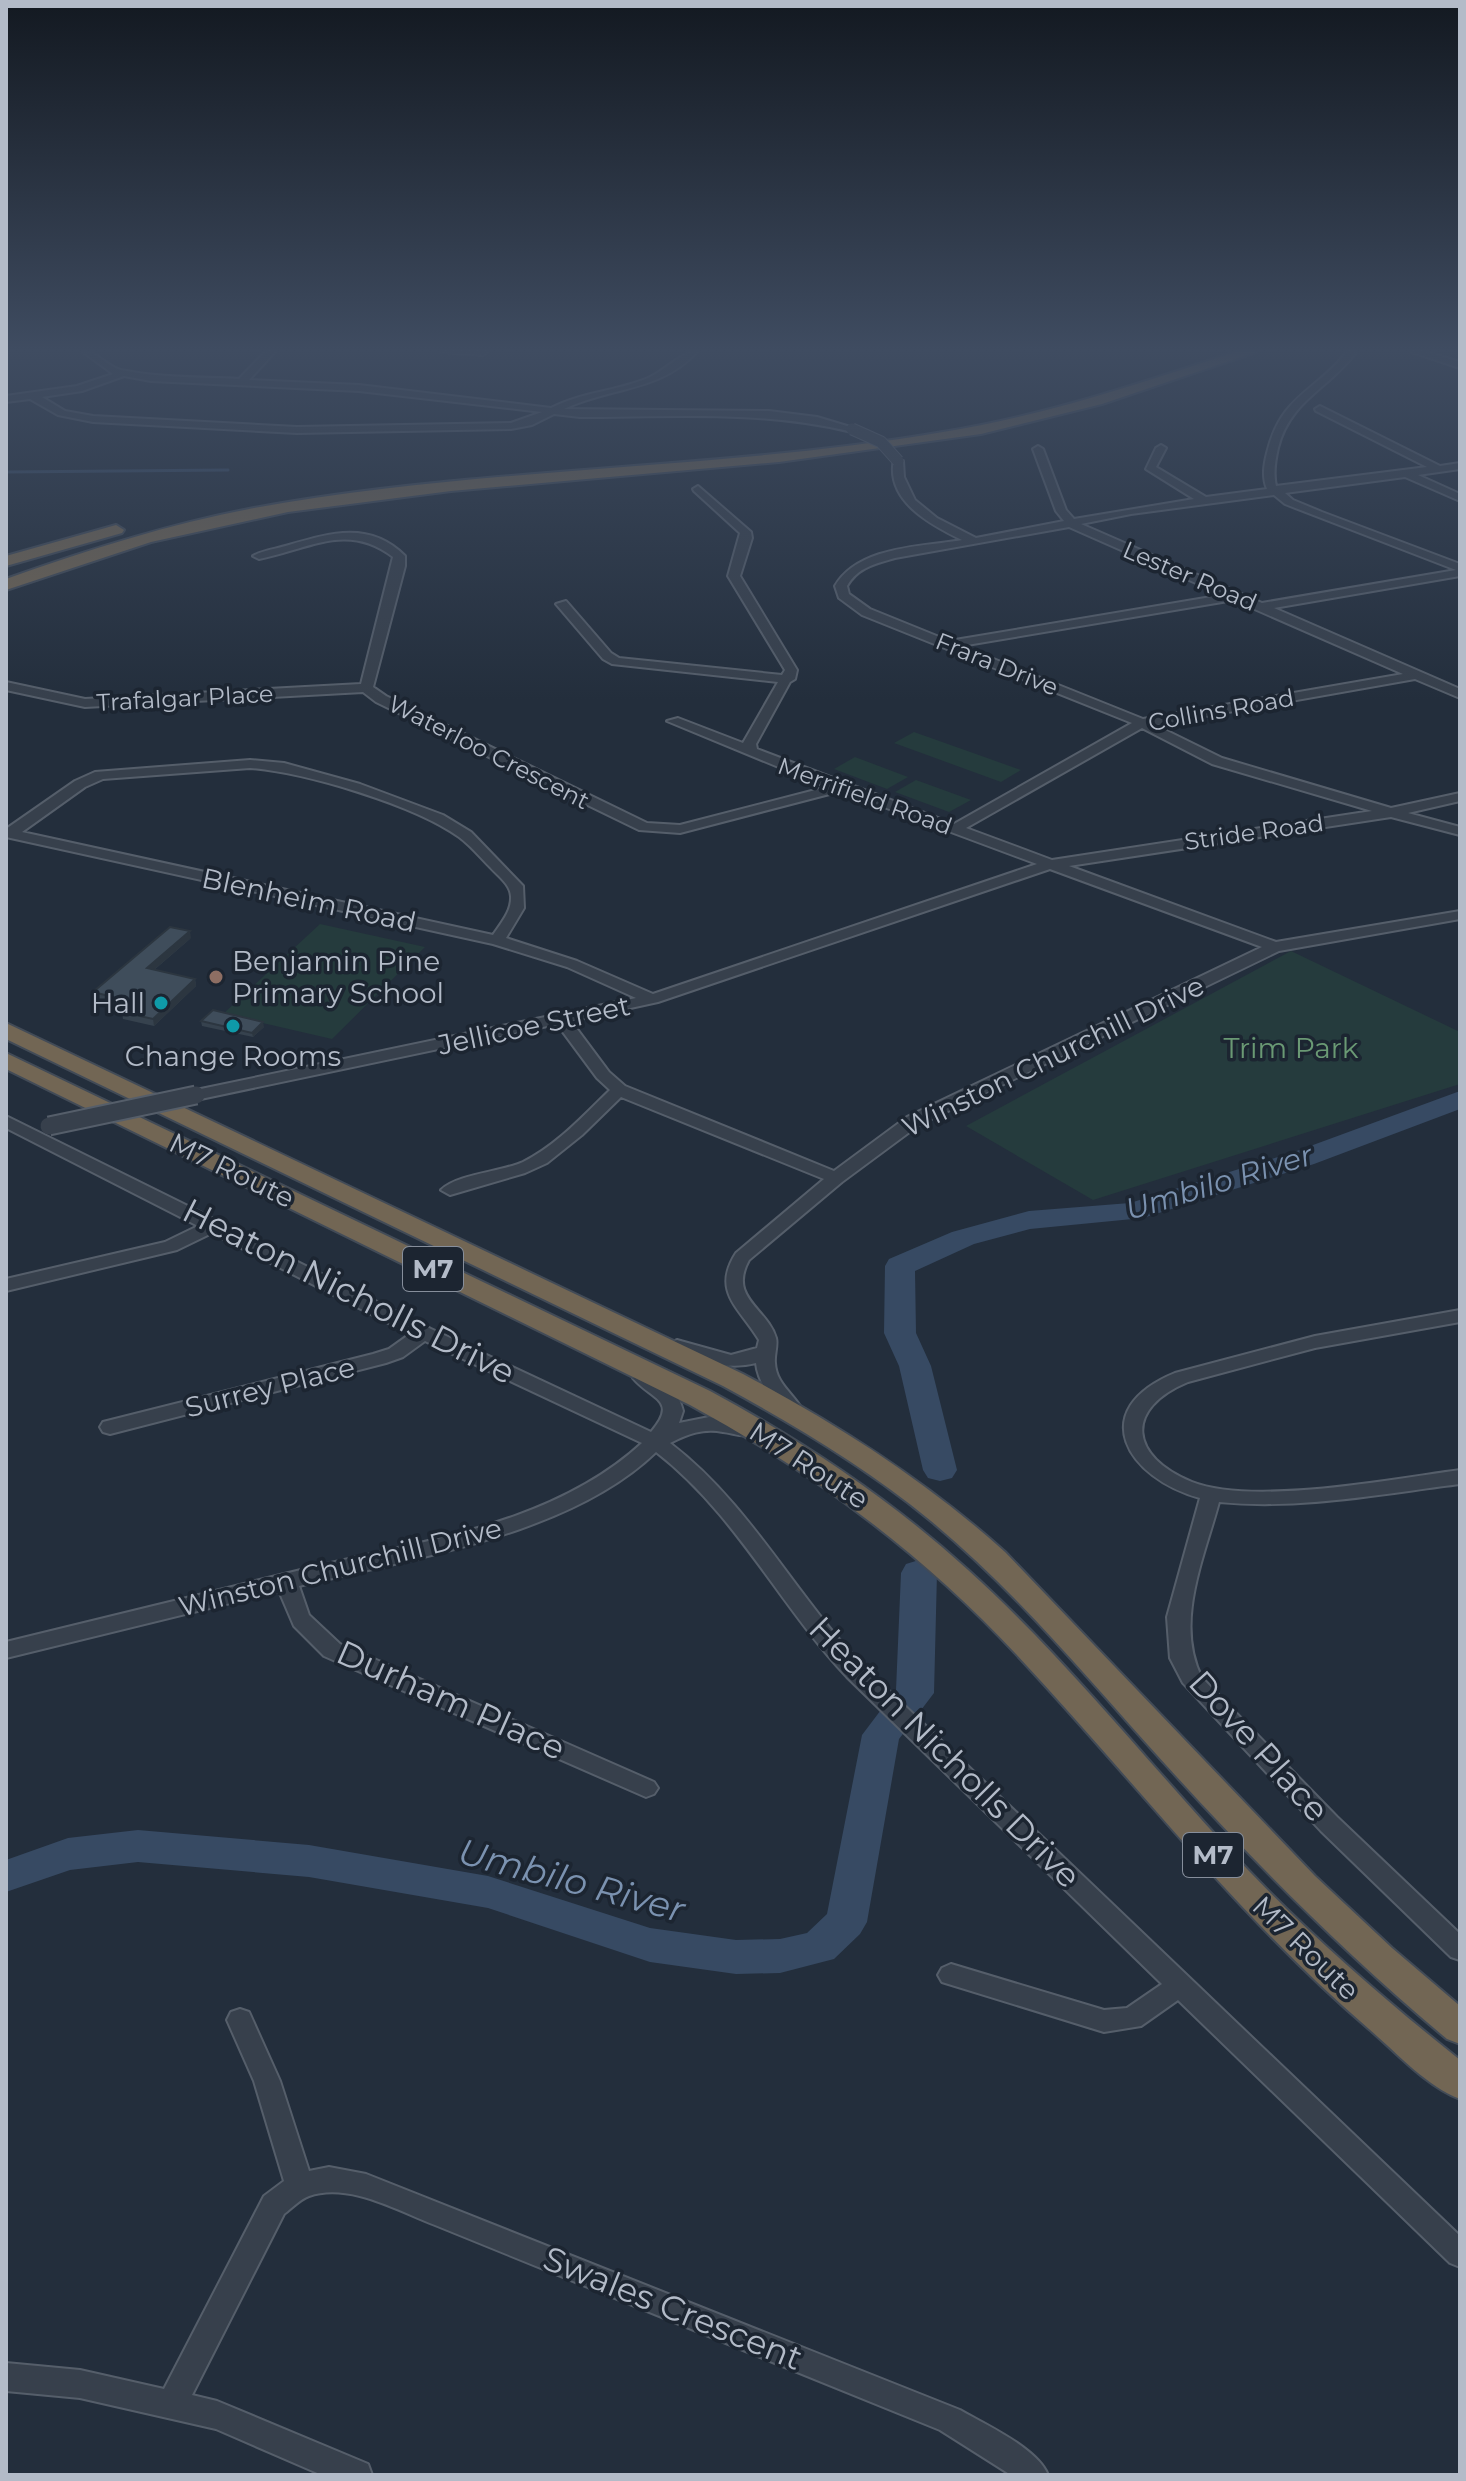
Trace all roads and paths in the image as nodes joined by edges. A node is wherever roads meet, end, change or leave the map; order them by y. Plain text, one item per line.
1 (520, 468) edge
2 (658, 468) edge
3 (898, 468) edge
4 (1045, 468) edge
5 (1151, 468) edge
6 (1269, 468) edge
7 (1436, 468) edge
8 (1451, 468) edge
9 (1440, 470) junction
10 (1408, 474) junction
11 (698, 489) dead end
12 (1277, 493) junction
13 (1460, 498) edge
14 (1203, 500) junction
15 (285, 507) junction
16 (1068, 522) junction
17 (122, 529) junction
18 (974, 541) junction
19 (259, 556) dead end
20 (6, 561) edge
21 (6, 568) edge
22 (1460, 570) edge
23 (6, 585) edge
24 (1236, 596) junction
25 (6, 597) edge
26 (562, 604) dead end
27 (1261, 607) junction
28 (951, 644) junction
29 (1416, 675) junction
30 (789, 679) junction
31 (6, 686) edge
32 (366, 688) junction
33 (1460, 694) edge
34 (673, 721) dead end
35 (1142, 723) junction
36 (1191, 748) junction
37 (751, 751) junction
38 (842, 787) junction
39 (1460, 797) edge
40 (1406, 809) junction
41 (1388, 813) junction
42 (1460, 823) edge
43 (955, 829) junction
44 (1460, 831) edge
45 (8, 834) edge
46 (1048, 865) junction
47 (1460, 915) edge
48 (497, 940) junction
49 (1275, 947) junction
50 (652, 999) junction
51 (6, 1019) edge
52 (562, 1020) junction
53 (6, 1030) edge
54 (6, 1060) edge
55 (619, 1090) junction
56 (133, 1092) junction
57 (6, 1121) edge
58 (27, 1130) junction
59 (6, 1135) edge
60 (836, 1178) junction
61 (450, 1190) dead end
62 (216, 1224) junction
63 (6, 1285) edge
64 (1460, 1316) edge
65 (424, 1333) junction
66 (643, 1336) junction
67 (764, 1352) junction
68 (615, 1358) junction
69 (800, 1416) junction
70 (110, 1427) dead end
71 (773, 1440) junction
72 (656, 1442) junction
73 (1460, 1477) edge
74 (1211, 1494) junction
75 (287, 1581) junction
76 (6, 1650) edge
77 (646, 1788) dead end
78 (1460, 1950) edge
79 (951, 1975) dead end
80 (1180, 1985) junction
81 (240, 2020) dead end
82 (1460, 2028) edge
83 (1460, 2082) edge
84 (299, 2186) junction
85 (1460, 2254) edge
86 (6, 2377) edge
87 (172, 2404) junction
88 (357, 2475) edge
89 (1033, 2475) edge

1 - 17 highway
2 - 15 highway
3 - 18 street, bridge
4 - 16 street
5 - 14 street
6 - 12 street
7 - 9 street
8 - 9 street
9 - 10 street
10 - 12 street
10 - 13 street
11 - 30 street
12 - 14 street
12 - 22 street
14 - 16 street
15 - 23 highway
15 - 25 highway
16 - 18 street
16 - 24 street, Lester Road
17 - 20 highway
17 - 21 highway
18 - 28 street, Frara Drive
19 - 32 street, Waterloo Crescent
22 - 27 street
24 - 27 street, Lester Road
24 - 28 street
26 - 30 street
27 - 29 street, Lester Road
28 - 35 street, Frara Drive
29 - 33 street, Lester Road
29 - 35 street, Collins Road
30 - 37 street, Merrifield Road
31 - 32 street, Trafalgar Place
32 - 38 street, Waterloo Crescent
34 - 37 street
35 - 36 street, Frara Drive
35 - 43 street, Collins Road
36 - 40 street, Frara Drive
36 - 41 street, Frara Drive
37 - 38 street, Merrifield Road
38 - 43 street, Merrifield Road
39 - 40 street, Stride Road
40 - 41 street, Stride Road
40 - 42 street, Frara Drive
41 - 44 street, Frara Drive
41 - 46 street, Stride Road
43 - 46 street, Merrifield Road
45 - 48 street, Blenheim Road
45 - 48 street
46 - 49 street, Merrifield Road
46 - 50 street, Jellicoe Street
47 - 49 street, Winston Churchill Drive
48 - 50 street, Blenheim Road
49 - 60 street, Winston Churchill Drive
50 - 52 street, Jellicoe Street
51 - 56 highway
52 - 55 street
52 - 58 street, Jellicoe Street, bridge
53 - 56 highway, M7 Route / M7
54 - 68 highway, M7 Route / M7
55 - 60 street
55 - 61 street
56 - 66 highway, M7 Route / M7
57 - 58 street, Heaton Nicholls Drive
58 - 59 street, Jellicoe Street
58 - 62 street, Heaton Nicholls Drive
60 - 67 street, Winston Churchill Drive
62 - 63 street
62 - 65 street, Heaton Nicholls Drive
64 - 74 street
65 - 70 street, Surrey Place
65 - 72 street, Heaton Nicholls Drive
66 - 67 street
66 - 69 highway, M7 Route / M7
67 - 69 street
68 - 71 highway, M7 Route / M7
68 - 72 street
69 - 82 highway, M7 Route / M7
71 - 72 street
71 - 83 highway, M7 Route / M7
72 - 75 street, Winston Churchill Drive
72 - 80 street, Heaton Nicholls Drive
73 - 74 street
74 - 78 street, Dove Place
75 - 76 street, Winston Churchill Drive
75 - 77 street, Durham Place
79 - 80 street
80 - 85 street, Heaton Nicholls Drive
81 - 84 street
84 - 87 street
84 - 89 street, Swales Crescent
86 - 87 street
87 - 88 street

